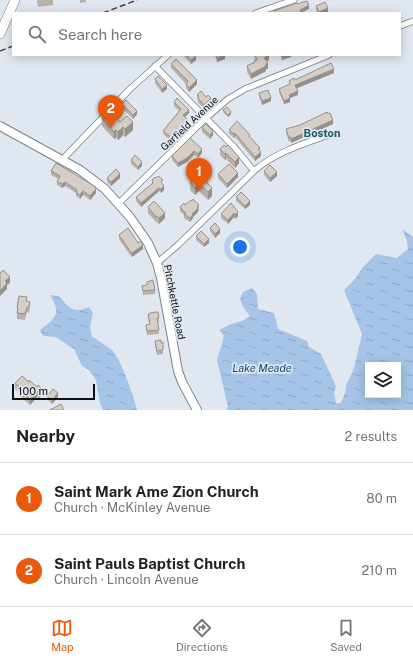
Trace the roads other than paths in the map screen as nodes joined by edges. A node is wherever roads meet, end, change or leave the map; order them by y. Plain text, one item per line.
1 (15, 0) edge
2 (294, 0) edge
3 (259, 12) edge
4 (413, 21) edge
5 (401, 26) edge
6 (0, 34) edge
7 (167, 56) edge
8 (327, 56) edge
9 (155, 66) junction
10 (206, 118) junction
11 (0, 126) edge
12 (330, 134) dead end
13 (62, 160) junction
14 (254, 171) junction
15 (118, 204) junction
16 (157, 263) junction
17 (197, 410) edge

1 - 6 main road
2 - 3 street
4 - 5 street
7 - 9 street
8 - 10 street, Garfield Avenue
9 - 10 street
9 - 13 street
10 - 14 street
10 - 15 street, Garfield Avenue
11 - 13 main road, Pitchkettle Road
12 - 14 street
13 - 15 main road, Pitchkettle Road
14 - 16 street
15 - 16 main road, Pitchkettle Road
16 - 17 main road, Pitchkettle Road

